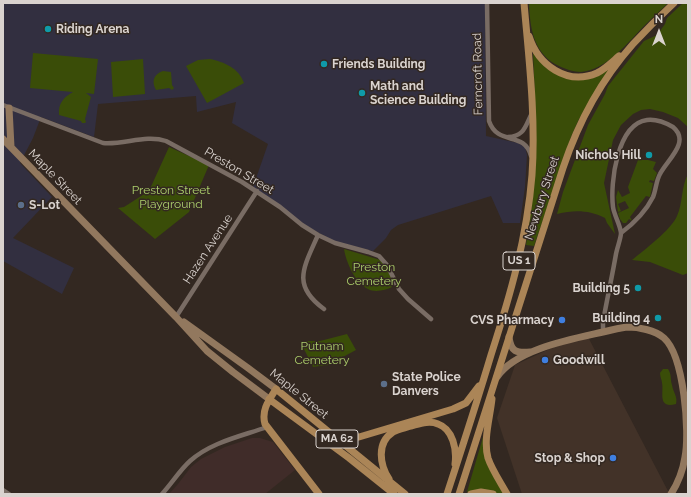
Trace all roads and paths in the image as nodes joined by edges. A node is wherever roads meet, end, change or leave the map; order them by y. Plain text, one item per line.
1 (488, 3) edge
2 (524, 3) edge
3 (674, 3) edge
4 (526, 18) junction
5 (642, 34) junction
6 (6, 106) edge
7 (532, 112) junction
8 (504, 137) junction
9 (3, 139) edge
10 (11, 147) junction
11 (532, 162) junction
12 (257, 192) junction
13 (621, 233) junction
14 (318, 235) junction
15 (324, 309) dead end
16 (176, 316) junction
17 (431, 319) dead end
18 (603, 332) junction
19 (509, 337) junction
20 (532, 352) junction
21 (485, 377) junction
22 (495, 379) junction
23 (276, 389) junction
24 (269, 399) junction
25 (267, 427) junction
26 (326, 430) junction
27 (452, 478) junction
28 (3, 490) edge
29 (399, 492) edge
30 (9, 494) edge
31 (162, 494) edge
32 (319, 494) edge
33 (447, 494) edge
34 (459, 494) edge
35 (472, 494) edge
36 (493, 494) edge
37 (507, 494) edge
38 (671, 494) edge

1 - 8 street, Ferncroft Road
2 - 4 main road, Newbury Street / US 1
3 - 5 main road, Newbury Street / US 1
4 - 5 main road
4 - 7 main road, Newbury Street / US 1
5 - 19 main road, Newbury Street / US 1
6 - 10 main road
6 - 12 street, Preston Street
7 - 8 street
7 - 11 main road, Newbury Street / US 1
8 - 11 street, Ferncroft Road
9 - 10 main road, Maple Street / MA 62
10 - 16 main road, Maple Street / MA 62
11 - 21 main road, Newbury Street / US 1
12 - 14 street, Preston Street
12 - 16 street, Hazen Avenue
13 - 13 street
13 - 18 street
14 - 15 street
14 - 17 street, Preston Street
16 - 23 main road, Maple Street / MA 62
16 - 24 main road, Maple Street / MA 62
18 - 20 main road
18 - 38 main road
19 - 20 main road
19 - 22 main road, Newbury Street / US 1
20 - 22 main road
21 - 26 main road
21 - 27 main road, Newbury Street / US 1
22 - 34 main road, Newbury Street / US 1
22 - 37 main road
23 - 24 main road
23 - 26 main road, Maple Street / MA 62
24 - 25 main road
24 - 29 main road, Maple Street / MA 62
25 - 31 street
25 - 32 main road
26 - 29 main road, Maple Street / MA 62
27 - 29 main road
27 - 33 main road, Newbury Street / US 1
28 - 30 street
35 - 36 main road

